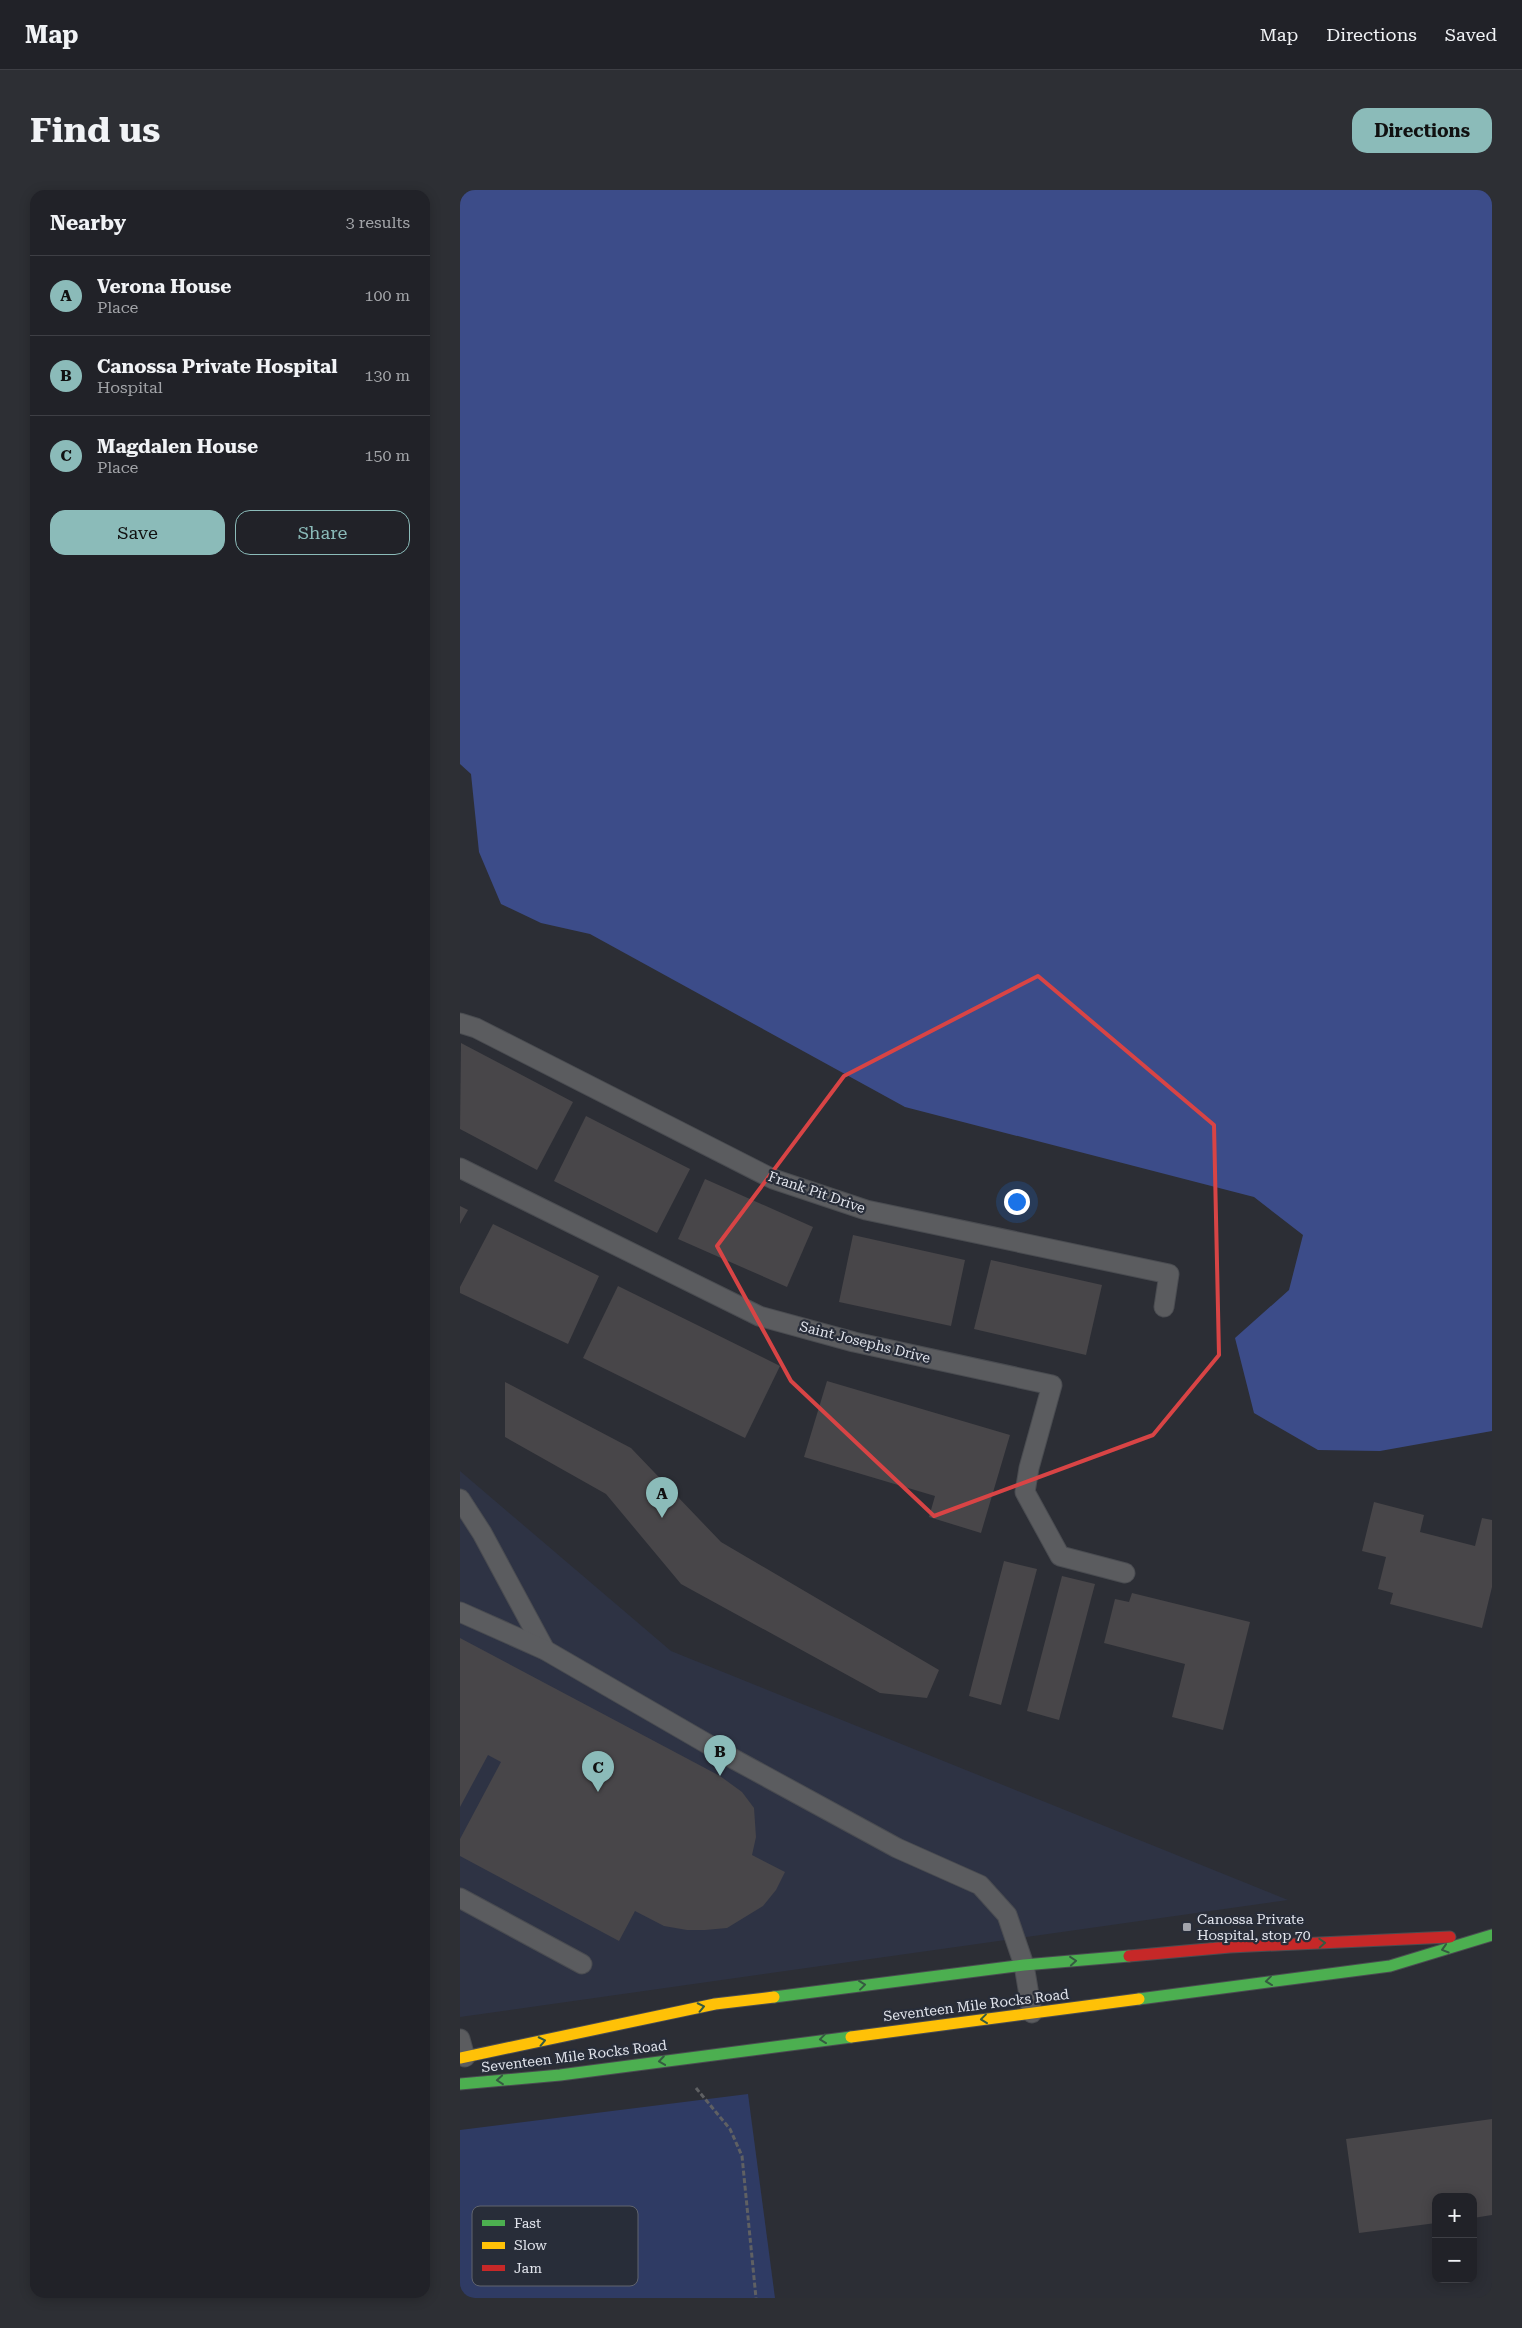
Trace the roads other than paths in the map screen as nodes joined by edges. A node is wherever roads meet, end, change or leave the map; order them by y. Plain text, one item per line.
1 (460, 1023) edge
2 (460, 1168) edge
3 (1164, 1307) dead end
4 (460, 1499) edge
5 (1125, 1573) dead end
6 (460, 1612) edge
7 (545, 1650) junction
8 (460, 1898) edge
9 (1492, 1935) edge
10 (582, 1964) dead end
11 (1024, 1965) junction
12 (1032, 2013) junction
13 (462, 2051) edge
14 (460, 2084) edge

1 - 3 lane, Frank Pit Drive
2 - 5 lane, Saint Josephs Drive
4 - 7 lane
6 - 7 lane
7 - 11 lane
8 - 10 lane
11 -> 9 main road, Seventeen Mile Rocks Road
9 -> 12 main road, Seventeen Mile Rocks Road
11 - 12 lane
13 -> 11 main road, Seventeen Mile Rocks Road
12 -> 14 main road, Seventeen Mile Rocks Road

